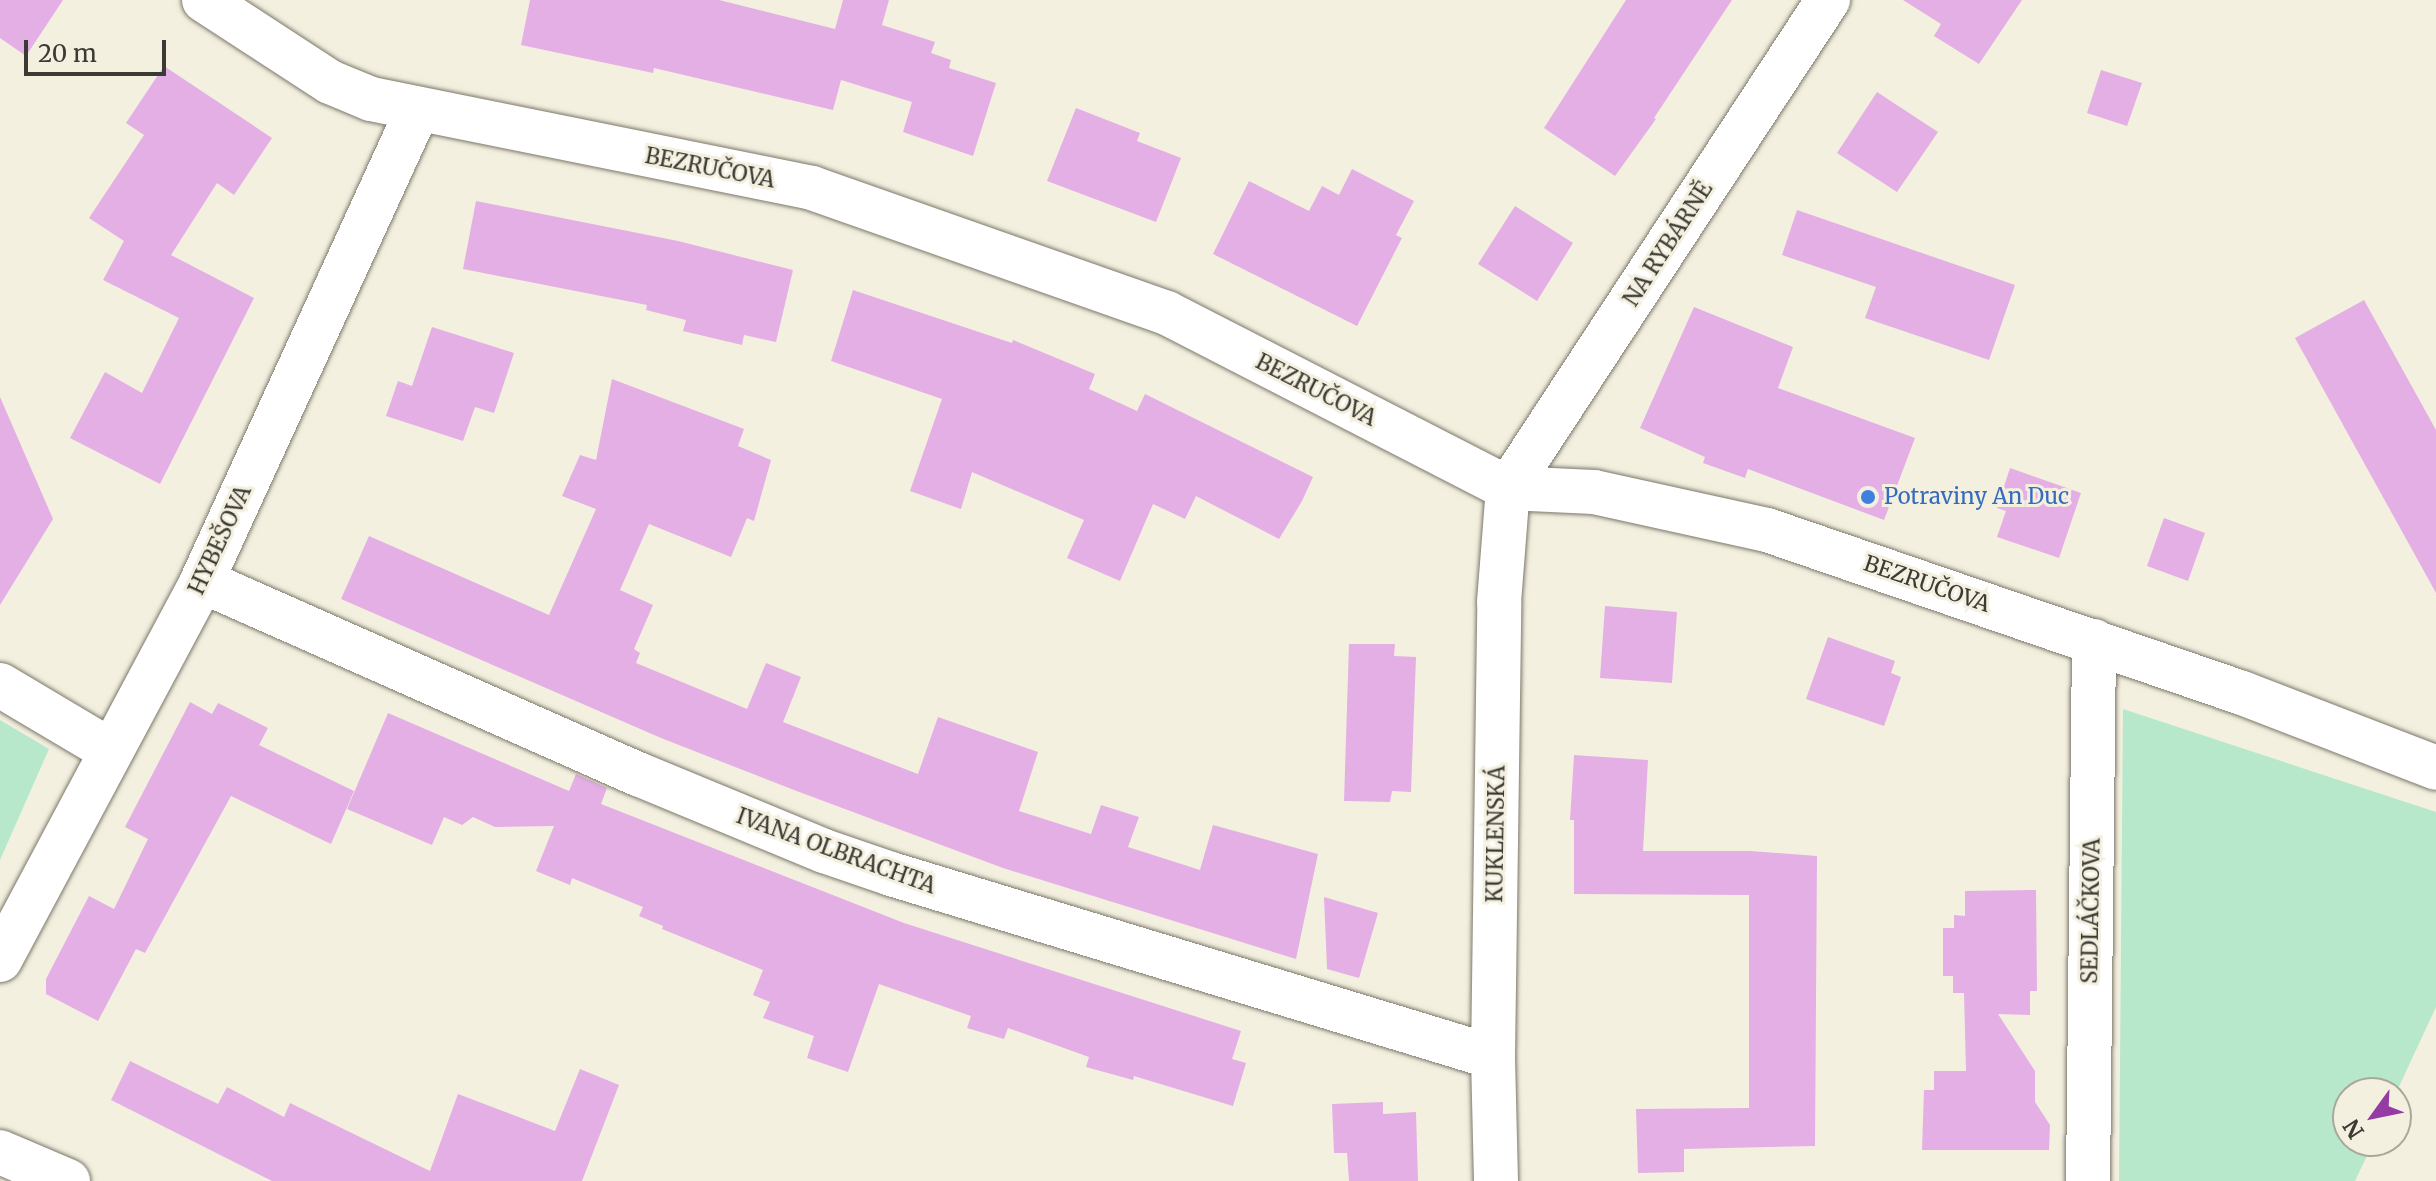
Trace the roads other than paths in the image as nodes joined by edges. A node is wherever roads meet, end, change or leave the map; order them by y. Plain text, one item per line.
1 (204, 0) edge
2 (1828, 0) edge
3 (418, 109) junction
4 (1508, 488) junction
5 (202, 581) junction
6 (2094, 641) junction
7 (0, 685) edge
8 (111, 751) junction
9 (2436, 768) edge
10 (0, 960) edge
11 (1493, 1057) junction
12 (0, 1152) edge
13 (68, 1181) edge
14 (1496, 1181) edge
15 (2088, 1181) edge

1 - 3 street, BEZRUČOVA
2 - 4 street, NA RYBÁRNĚ
3 - 4 street, BEZRUČOVA
3 - 5 street, HYBEŠOVA
4 - 6 street, BEZRUČOVA
4 - 11 street, KUKLENSKÁ
5 - 8 street, HYBEŠOVA
5 - 11 street, IVANA OLBRACHTA
6 - 9 street, BEZRUČOVA
6 - 15 street, SEDLÁČKOVA
7 - 8 street
8 - 10 street, HYBEŠOVA
11 - 14 street, KUKLENSKÁ
12 - 13 street

